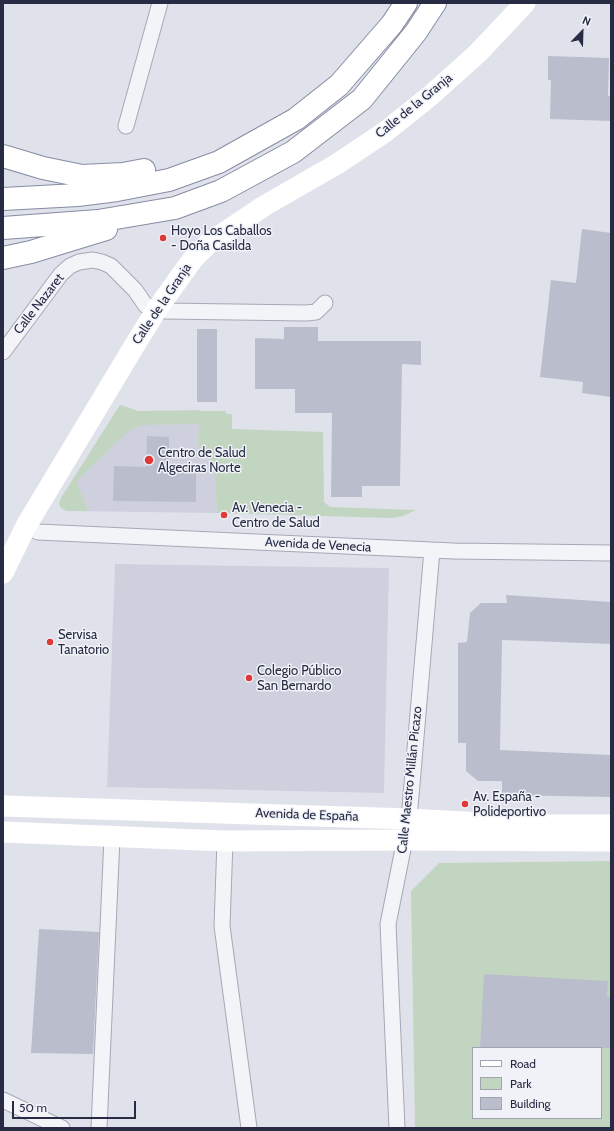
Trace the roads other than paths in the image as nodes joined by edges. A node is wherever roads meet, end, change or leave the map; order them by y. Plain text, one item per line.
1 (160, 3) edge
2 (406, 3) edge
3 (435, 3) edge
4 (518, 7) edge
5 (126, 126) dead end
6 (3, 156) edge
7 (219, 162) junction
8 (3, 199) edge
9 (175, 208) junction
10 (3, 228) edge
11 (3, 258) edge
12 (325, 303) dead end
13 (156, 309) junction
14 (3, 352) edge
15 (26, 526) junction
16 (432, 550) junction
17 (611, 554) edge
18 (3, 574) edge
19 (3, 806) edge
20 (3, 817) edge
21 (409, 819) junction
22 (3, 821) edge
23 (611, 825) edge
24 (3, 832) edge
25 (112, 838) junction
26 (406, 840) junction
27 (225, 841) junction
28 (611, 841) edge
29 (3, 1100) edge
30 (62, 1128) edge
31 (99, 1128) edge
32 (248, 1128) edge
33 (396, 1128) edge

1 - 5 street
2 - 7 highway
3 - 9 highway
4 - 13 main road, Calle de la Granja
6 - 7 highway
7 - 8 highway
9 - 10 highway
9 - 11 highway
12 - 13 street
13 - 14 street, Calle Nazaret
13 - 15 main road, Calle de la Granja
15 - 16 street, Avenida de Venecia
15 - 18 main road, Calle de la Granja
16 - 17 street, Avenida de Venecia
16 - 21 street, Calle Maestro Millán Picazo
19 - 21 main road, Avenida de España
20 - 22 main road
21 - 23 main road, Avenida de España
21 - 26 street, Calle Maestro Millán Picazo
24 - 25 main road, Avenida de España
25 - 27 main road, Avenida de España
25 - 31 street
26 - 27 main road, Avenida de España
26 - 28 main road, Avenida de España
26 - 33 street, Calle Maestro Millán Picazo
27 - 32 street
29 - 30 street

